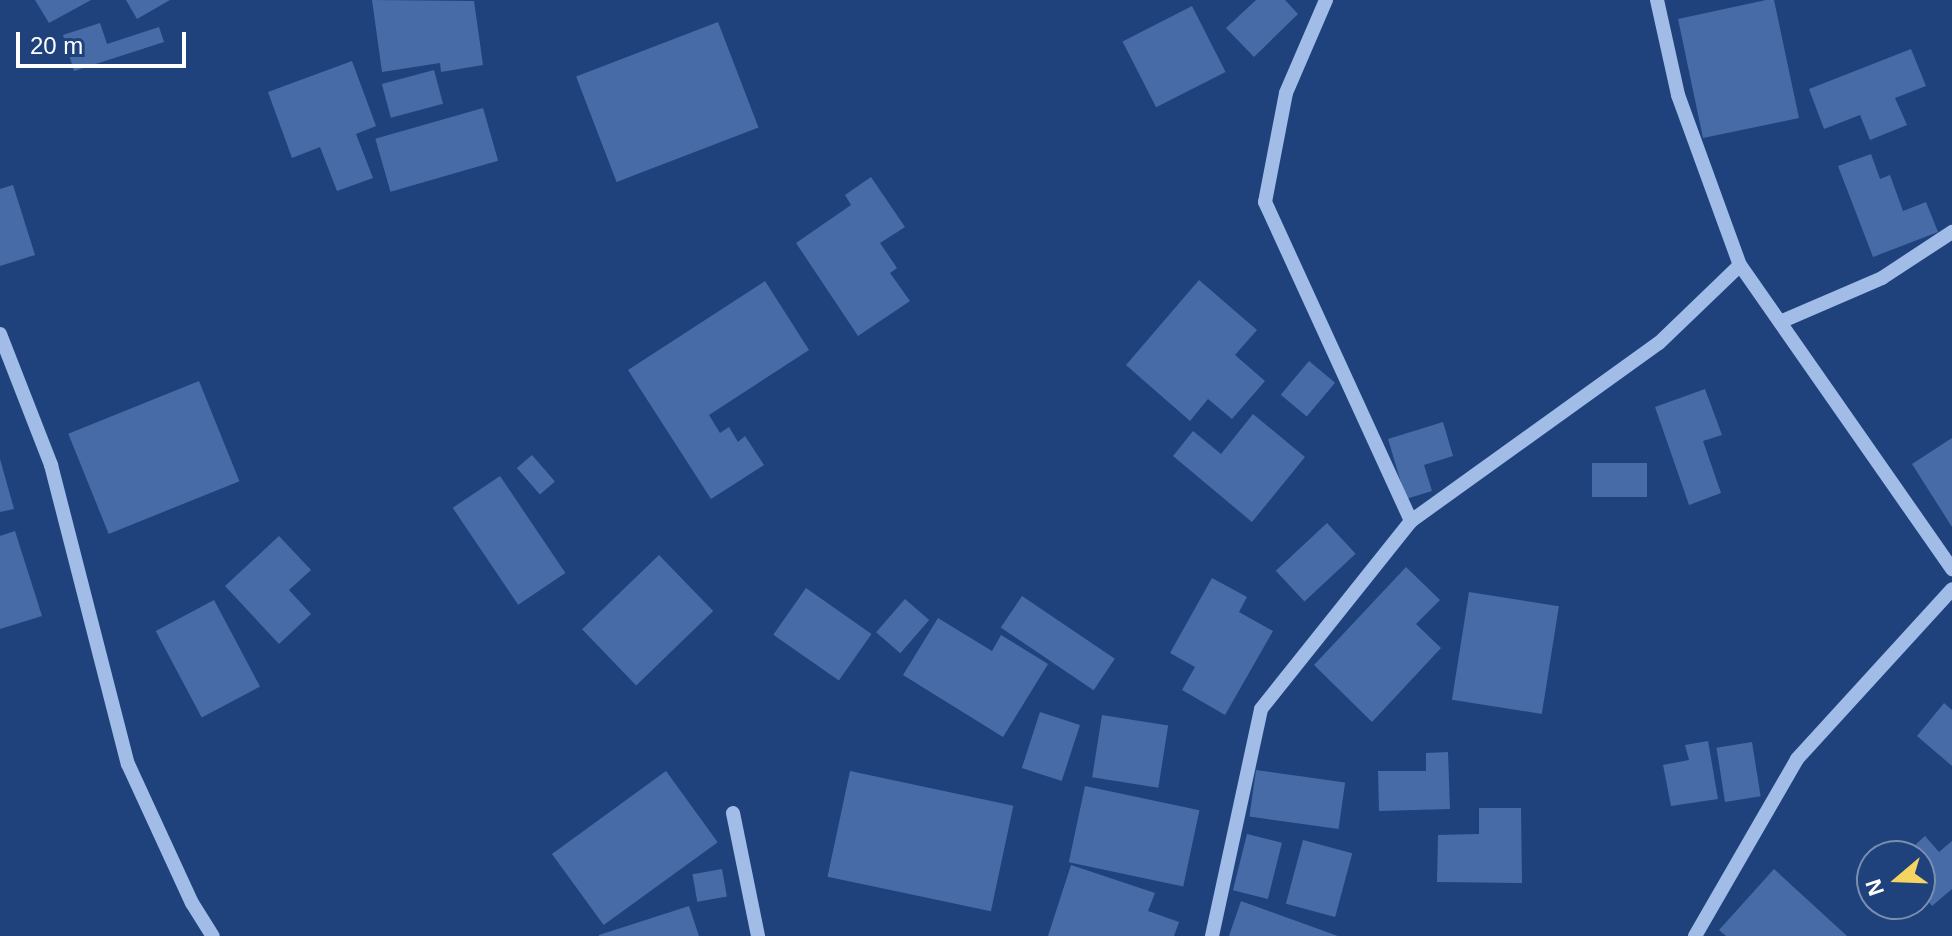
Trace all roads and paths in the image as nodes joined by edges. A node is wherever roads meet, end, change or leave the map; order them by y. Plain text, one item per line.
1 (1326, 0) edge
2 (1657, 0) edge
3 (1952, 232) edge
4 (1740, 265) junction
5 (1780, 322) junction
6 (0, 334) edge
7 (1411, 521) junction
8 (1952, 569) edge
9 (1952, 589) edge
10 (733, 813) dead end
11 (213, 936) edge
12 (758, 936) edge
13 (1212, 936) edge
14 (1695, 936) edge

1 - 7 street
2 - 4 street
3 - 5 street
4 - 5 street
4 - 7 street
5 - 8 street
6 - 11 street
7 - 13 street
9 - 14 street
10 - 12 street

